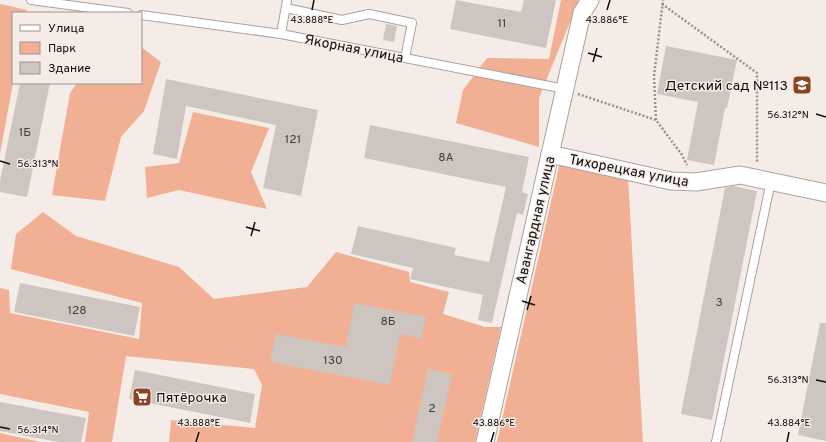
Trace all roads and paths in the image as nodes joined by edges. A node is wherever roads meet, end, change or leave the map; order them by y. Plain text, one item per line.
1 (31, 0) edge
2 (590, 0) edge
3 (663, 0) edge
4 (286, 4) edge
5 (662, 4) junction
6 (121, 12) edge
7 (142, 15) edge
8 (280, 34) junction
9 (405, 58) junction
10 (565, 89) junction
11 (656, 120) junction
12 (550, 154) junction
13 (687, 165) dead end
14 (764, 180) junction
15 (826, 193) edge
16 (485, 442) edge
17 (716, 442) edge

1 - 6 lane
2 - 10 street, Авангардная улица
3 - 5 path
4 - 8 lane
4 - 9 lane
5 - 11 path
5 - 14 path
7 - 8 lane, Якорная улица
8 - 9 lane, Якорная улица
9 - 10 lane, Якорная улица
10 - 11 path
10 - 12 street, Авангардная улица
11 - 13 path
12 - 14 street, Тихорецкая улица
12 - 16 street, Авангардная улица
14 - 15 street, Тихорецкая улица
14 - 17 lane

